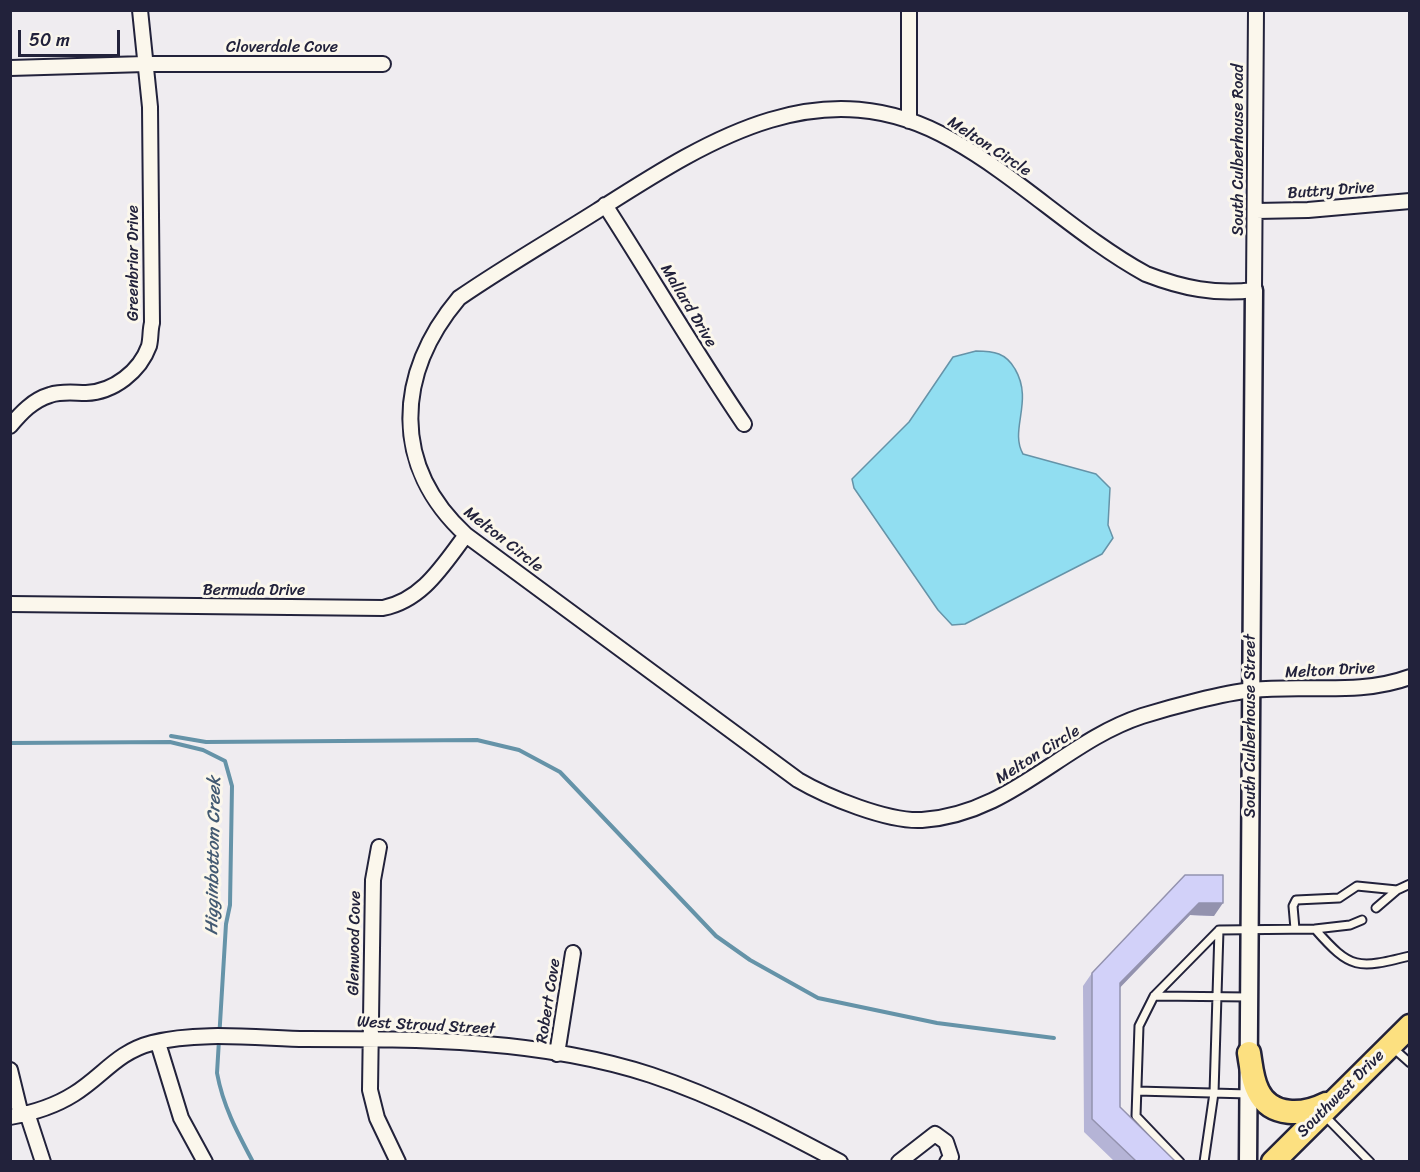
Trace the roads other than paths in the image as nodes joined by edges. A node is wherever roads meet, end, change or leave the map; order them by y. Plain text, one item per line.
1 (140, 10) edge
2 (909, 10) edge
3 (1256, 10) edge
4 (145, 64) junction
5 (384, 64) dead end
6 (10, 68) edge
7 (909, 121) junction
8 (1410, 201) edge
9 (605, 205) junction
10 (1256, 211) junction
11 (1254, 290) junction
12 (744, 424) dead end
13 (10, 426) edge
14 (466, 535) junction
15 (10, 604) edge
16 (1410, 677) edge
17 (1252, 690) junction
18 (379, 847) dead end
19 (1410, 884) edge
20 (1397, 890) junction
21 (1376, 908) dead end
22 (1362, 920) dead end
23 (1250, 928) junction
24 (1295, 929) junction
25 (1315, 929) junction
26 (1219, 930) junction
27 (573, 953) dead end
28 (1410, 956) edge
29 (1154, 996) junction
30 (1218, 997) junction
31 (1249, 998) junction
32 (1410, 1026) edge
33 (371, 1039) junction
34 (158, 1043) junction
35 (1390, 1045) junction
36 (1249, 1053) junction
37 (557, 1054) junction
38 (1410, 1063) edge
39 (10, 1070) edge
40 (1137, 1091) junction
41 (1214, 1093) junction
42 (1249, 1094) junction
43 (1328, 1106) junction
44 (19, 1115) edge
45 (43, 1161) edge
46 (205, 1161) edge
47 (398, 1161) edge
48 (840, 1161) edge
49 (899, 1161) edge
50 (947, 1161) edge
51 (1180, 1161) edge
52 (1204, 1161) edge
53 (1248, 1161) edge
54 (1273, 1161) edge
55 (1370, 1161) edge

1 - 4 street, Greenbriar Drive
2 - 7 street
3 - 10 street, South Culberhouse Road
4 - 5 street, Cloverdale Cove
4 - 6 street, Cloverdale Cove
4 - 13 street, Greenbriar Drive
7 - 9 street, Melton Circle
7 - 11 street, Melton Circle
8 - 10 street, Buttry Drive
9 - 12 street, Mallard Drive
9 - 14 street, Melton Circle
10 - 11 street, South Culberhouse Road
11 - 17 street, South Culberhouse Street
14 - 15 street, Bermuda Drive
14 - 17 street, Melton Circle
16 - 17 street, Melton Drive
17 - 23 street, South Culberhouse Street
18 - 33 street, Glenwood Cove
19 - 20 lane
20 - 21 lane
20 - 24 lane
22 - 25 lane
23 - 24 lane
23 - 26 lane
23 - 31 street, South Culberhouse Street
24 - 25 lane
25 - 28 lane
26 - 29 lane
26 - 30 lane
27 - 37 street, Robert Cove
29 - 30 lane
29 - 40 lane
30 - 31 lane
30 - 41 lane
31 - 36 street, South Culberhouse Street
32 - 35 main road, Southwest Drive
33 - 34 street, West Stroud Street
33 - 37 street, West Stroud Street
33 - 47 street, Glenwood Cove
34 - 44 street, West Stroud Street
34 - 46 street
35 - 38 lane
35 - 43 main road, Southwest Drive
36 - 42 street, South Culberhouse Street
36 - 43 main road
37 - 48 street, West Stroud Street
39 - 44 street
40 - 41 lane
40 - 51 lane
41 - 42 lane
41 - 52 lane
42 - 53 street, South Culberhouse Street
43 - 54 main road, Southwest Drive
43 - 55 lane
44 - 45 street
49 - 50 street

